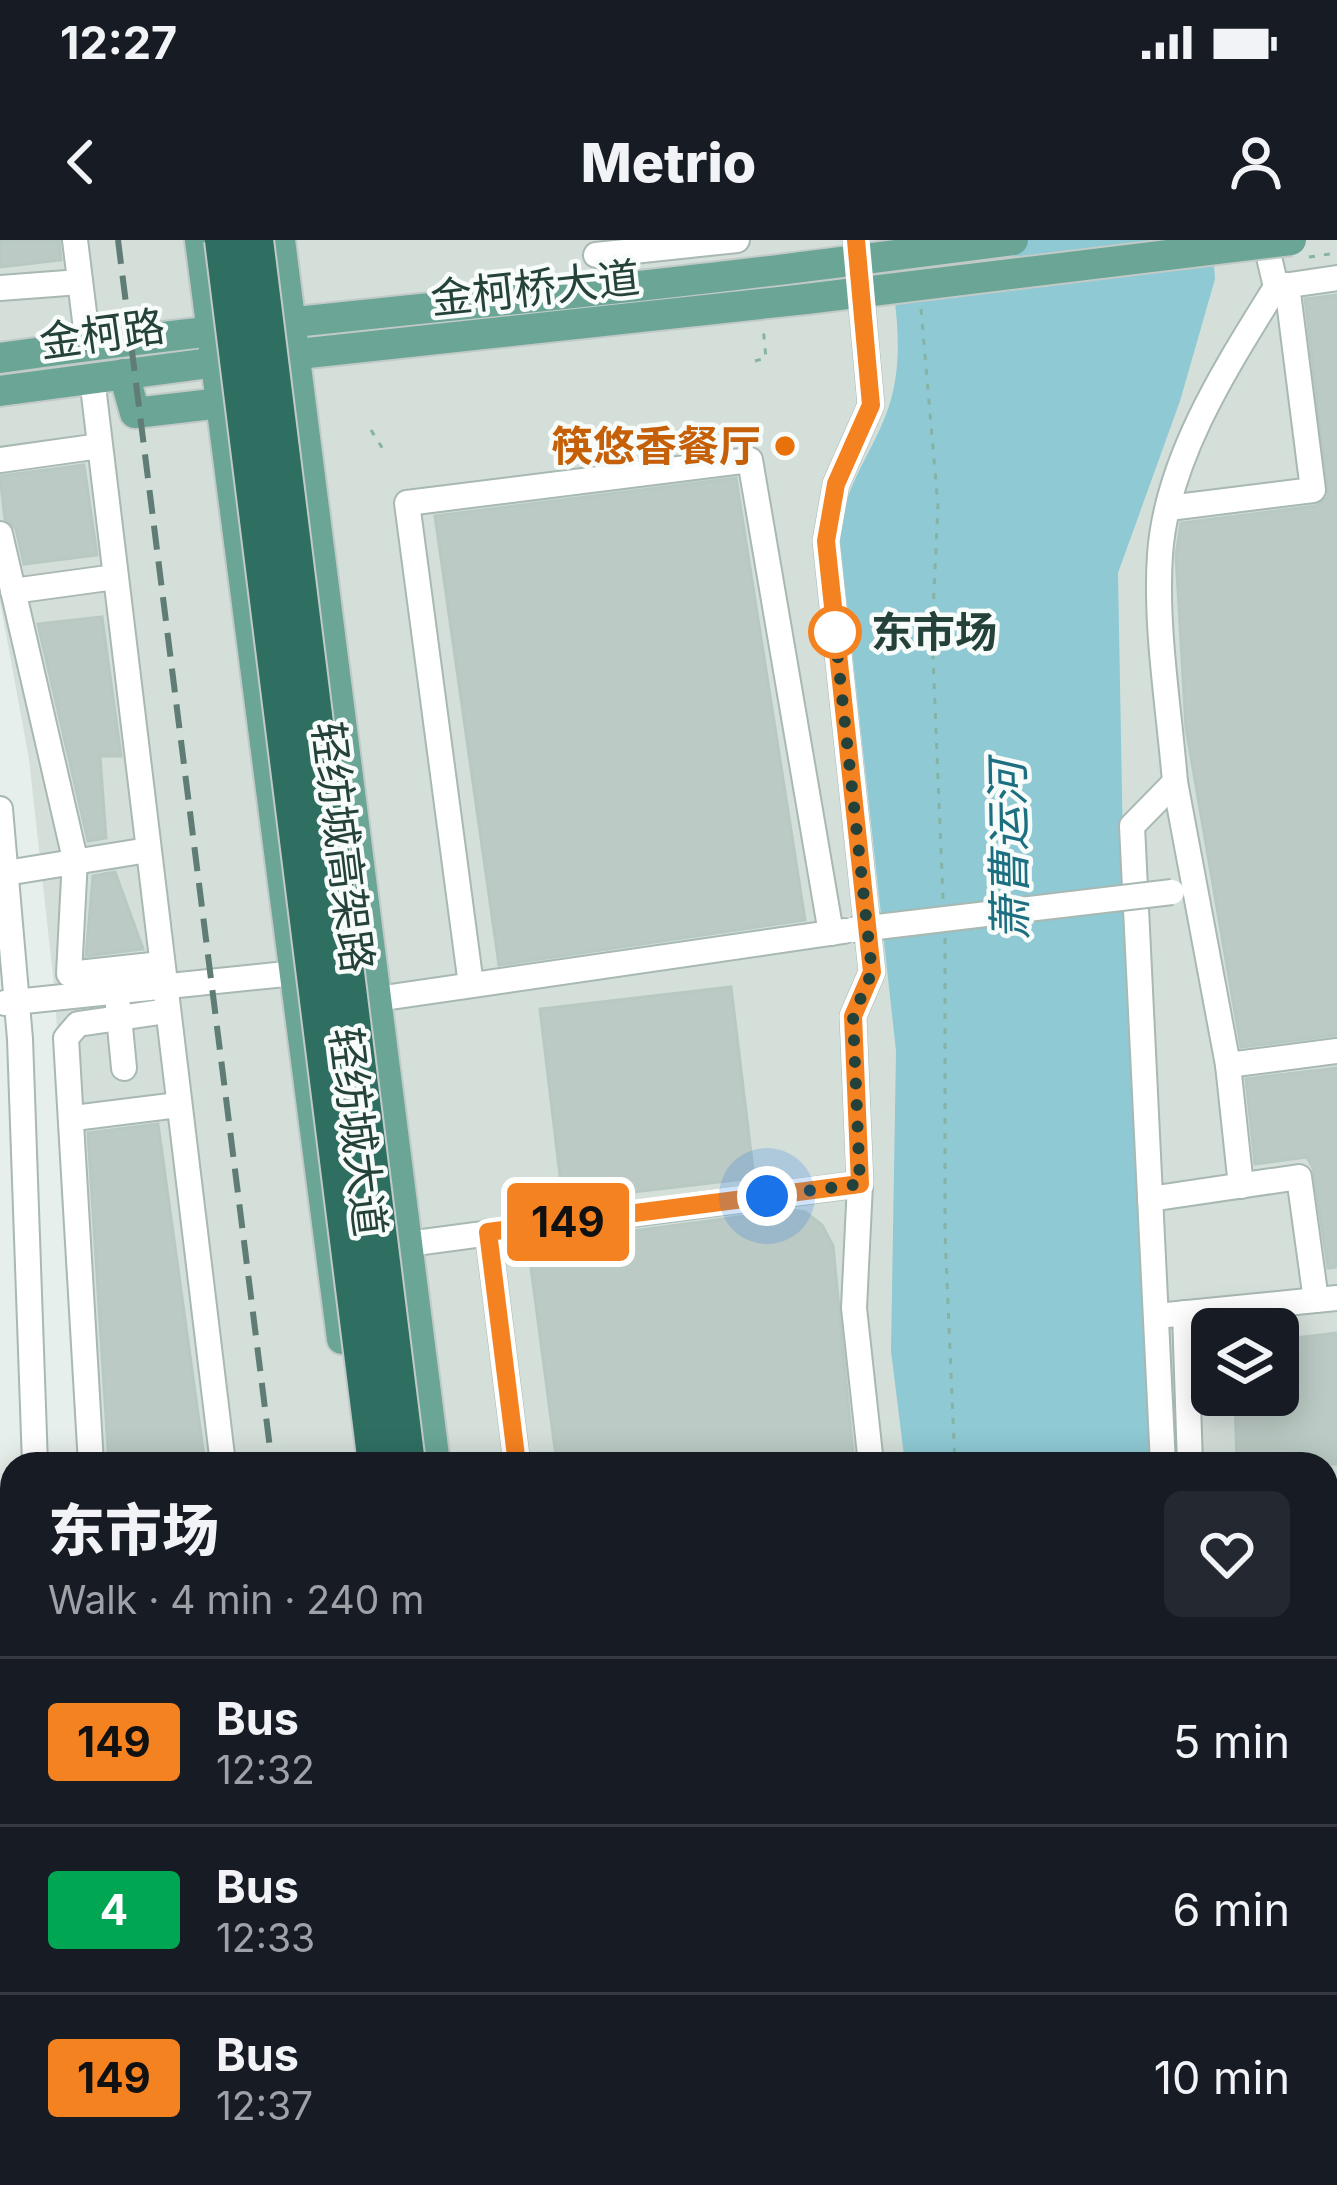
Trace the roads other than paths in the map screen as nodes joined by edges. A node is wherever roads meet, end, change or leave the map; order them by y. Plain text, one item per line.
1 (75, 240) edge
2 (200, 240) edge
3 (223, 240) edge
4 (256, 240) edge
5 (280, 240) edge
6 (737, 240) edge
7 (856, 240) edge
8 (1013, 240) edge
9 (1265, 240) edge
10 (1291, 240) edge
11 (595, 247) edge
12 (1337, 278) edge
13 (80, 282) junction
14 (1282, 286) junction
15 (0, 288) edge
16 (599, 292) junction
17 (290, 319) junction
18 (211, 328) junction
19 (88, 346) junction
20 (295, 354) junction
21 (0, 358) edge
22 (215, 361) junction
23 (124, 374) junction
24 (92, 378) junction
25 (0, 391) edge
26 (221, 403) junction
27 (100, 446) junction
28 (0, 460) edge
29 (1169, 508) junction
30 (0, 534) edge
31 (115, 577) junction
32 (13, 590) junction
33 (1175, 782) junction
34 (0, 809) edge
35 (148, 850) junction
36 (75, 859) junction
37 (5, 873) junction
38 (1172, 892) dead end
39 (842, 931) junction
40 (295, 973) junction
41 (471, 985) junction
42 (164, 988) junction
43 (118, 992) junction
44 (377, 999) junction
45 (8, 1002) edge
46 (119, 1018) junction
47 (1337, 1051) edge
48 (1228, 1065) junction
49 (124, 1068) dead end
50 (178, 1105) junction
51 (74, 1118) junction
52 (860, 1184) junction
53 (1241, 1186) junction
54 (1150, 1199) junction
55 (488, 1232) junction
56 (408, 1244) junction
57 (28, 1265) junction
58 (0, 1268) edge
59 (1326, 1299) edge
60 (1185, 1313) junction
61 (1156, 1316) junction
62 (35, 1452) edge
63 (90, 1452) edge
64 (221, 1452) edge
65 (357, 1452) edge
66 (374, 1452) edge
67 (406, 1452) edge
68 (434, 1452) edge
69 (516, 1452) edge
70 (871, 1452) edge
71 (1162, 1452) edge
72 (1190, 1452) edge

1 - 13 street
2 - 18 main road, 轻纺城大道
3 - 66 highway, 轻纺城高架路, bridge
4 - 67 highway, 轻纺城高架路, bridge
5 - 17 main road, 轻纺城大道
6 - 11 street
7 - 52 street
8 - 16 main road, 金柯桥大道, bridge
9 - 14 street
10 - 20 main road, 金柯桥大道, bridge
11 - 16 street
12 - 14 street
13 - 15 street
13 - 19 street
14 - 29 street
14 - 29 street
16 - 17 main road, 金柯桥大道
17 - 18 main road, 金柯桥大道
17 - 20 main road, 轻纺城大道
18 - 19 main road, 金柯路
18 - 22 main road, 轻纺城大道
19 - 21 main road, 金柯路
20 - 22 main road, 金柯桥大道
20 - 44 main road, 轻纺城大道
22 - 23 main road, 金柯路
22 - 26 main road, 轻纺城大道
23 - 24 main road, 金柯路
23 - 26 main road
24 - 25 main road, 金柯路
24 - 27 street
26 - 40 main road, 轻纺城大道
27 - 28 street
27 - 31 street
29 - 33 street
30 - 32 street
31 - 32 street
31 - 35 street
32 - 36 street
33 - 48 street
33 - 54 street
34 - 37 street
35 - 36 street
35 - 42 street
36 - 37 street
36 - 42 street
37 - 45 street
38 - 39 street, bridge
39 - 41 street
39 - 41 street
40 - 42 street
40 - 65 main road, 轻纺城大道
41 - 44 street
42 - 43 street
42 - 46 street
42 - 50 street
43 - 45 street
43 - 46 street
44 - 56 main road, 轻纺城大道
45 - 57 street
46 - 49 street
46 - 51 street
47 - 48 street
48 - 53 street
50 - 51 street
50 - 64 street
51 - 63 street
52 - 55 street
52 - 70 street
53 - 54 street
53 - 59 street
54 - 61 street
55 - 56 street
55 - 69 street
56 - 68 main road, 轻纺城大道
57 - 58 street
57 - 62 street
59 - 60 street
60 - 61 street
60 - 72 street
61 - 71 street

